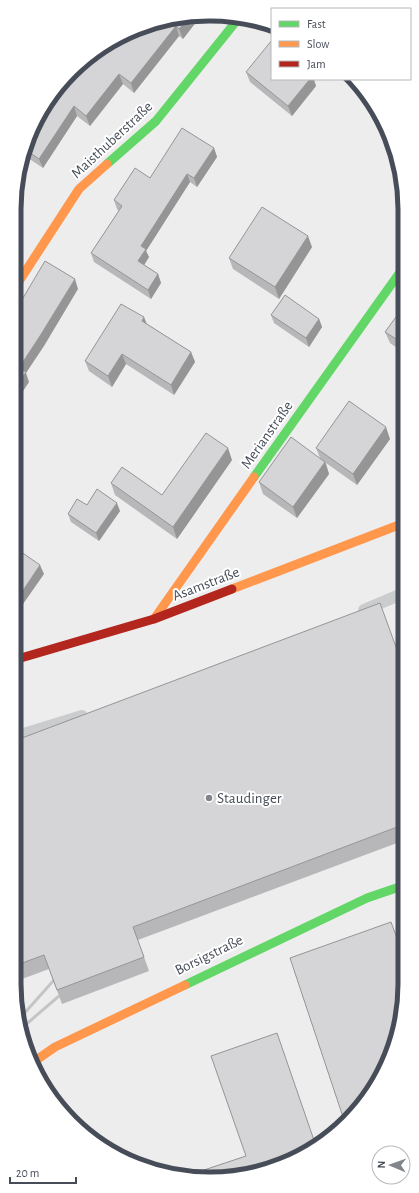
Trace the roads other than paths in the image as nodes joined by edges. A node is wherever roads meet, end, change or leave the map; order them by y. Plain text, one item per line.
1 (235, 23) edge
2 (398, 276) edge
3 (21, 278) edge
4 (398, 525) edge
5 (398, 596) edge
6 (353, 615) edge
7 (154, 619) junction
8 (21, 658) edge
9 (96, 712) edge
10 (21, 735) edge
11 (398, 887) edge
12 (37, 1060) edge

1 - 3 street, Maisthuberstraße
2 - 7 street, Merianstraße
4 - 7 street, Asamstraße
5 - 6 lane
7 - 8 street, Asamstraße
9 - 10 lane
11 - 12 street, Borsigstraße

